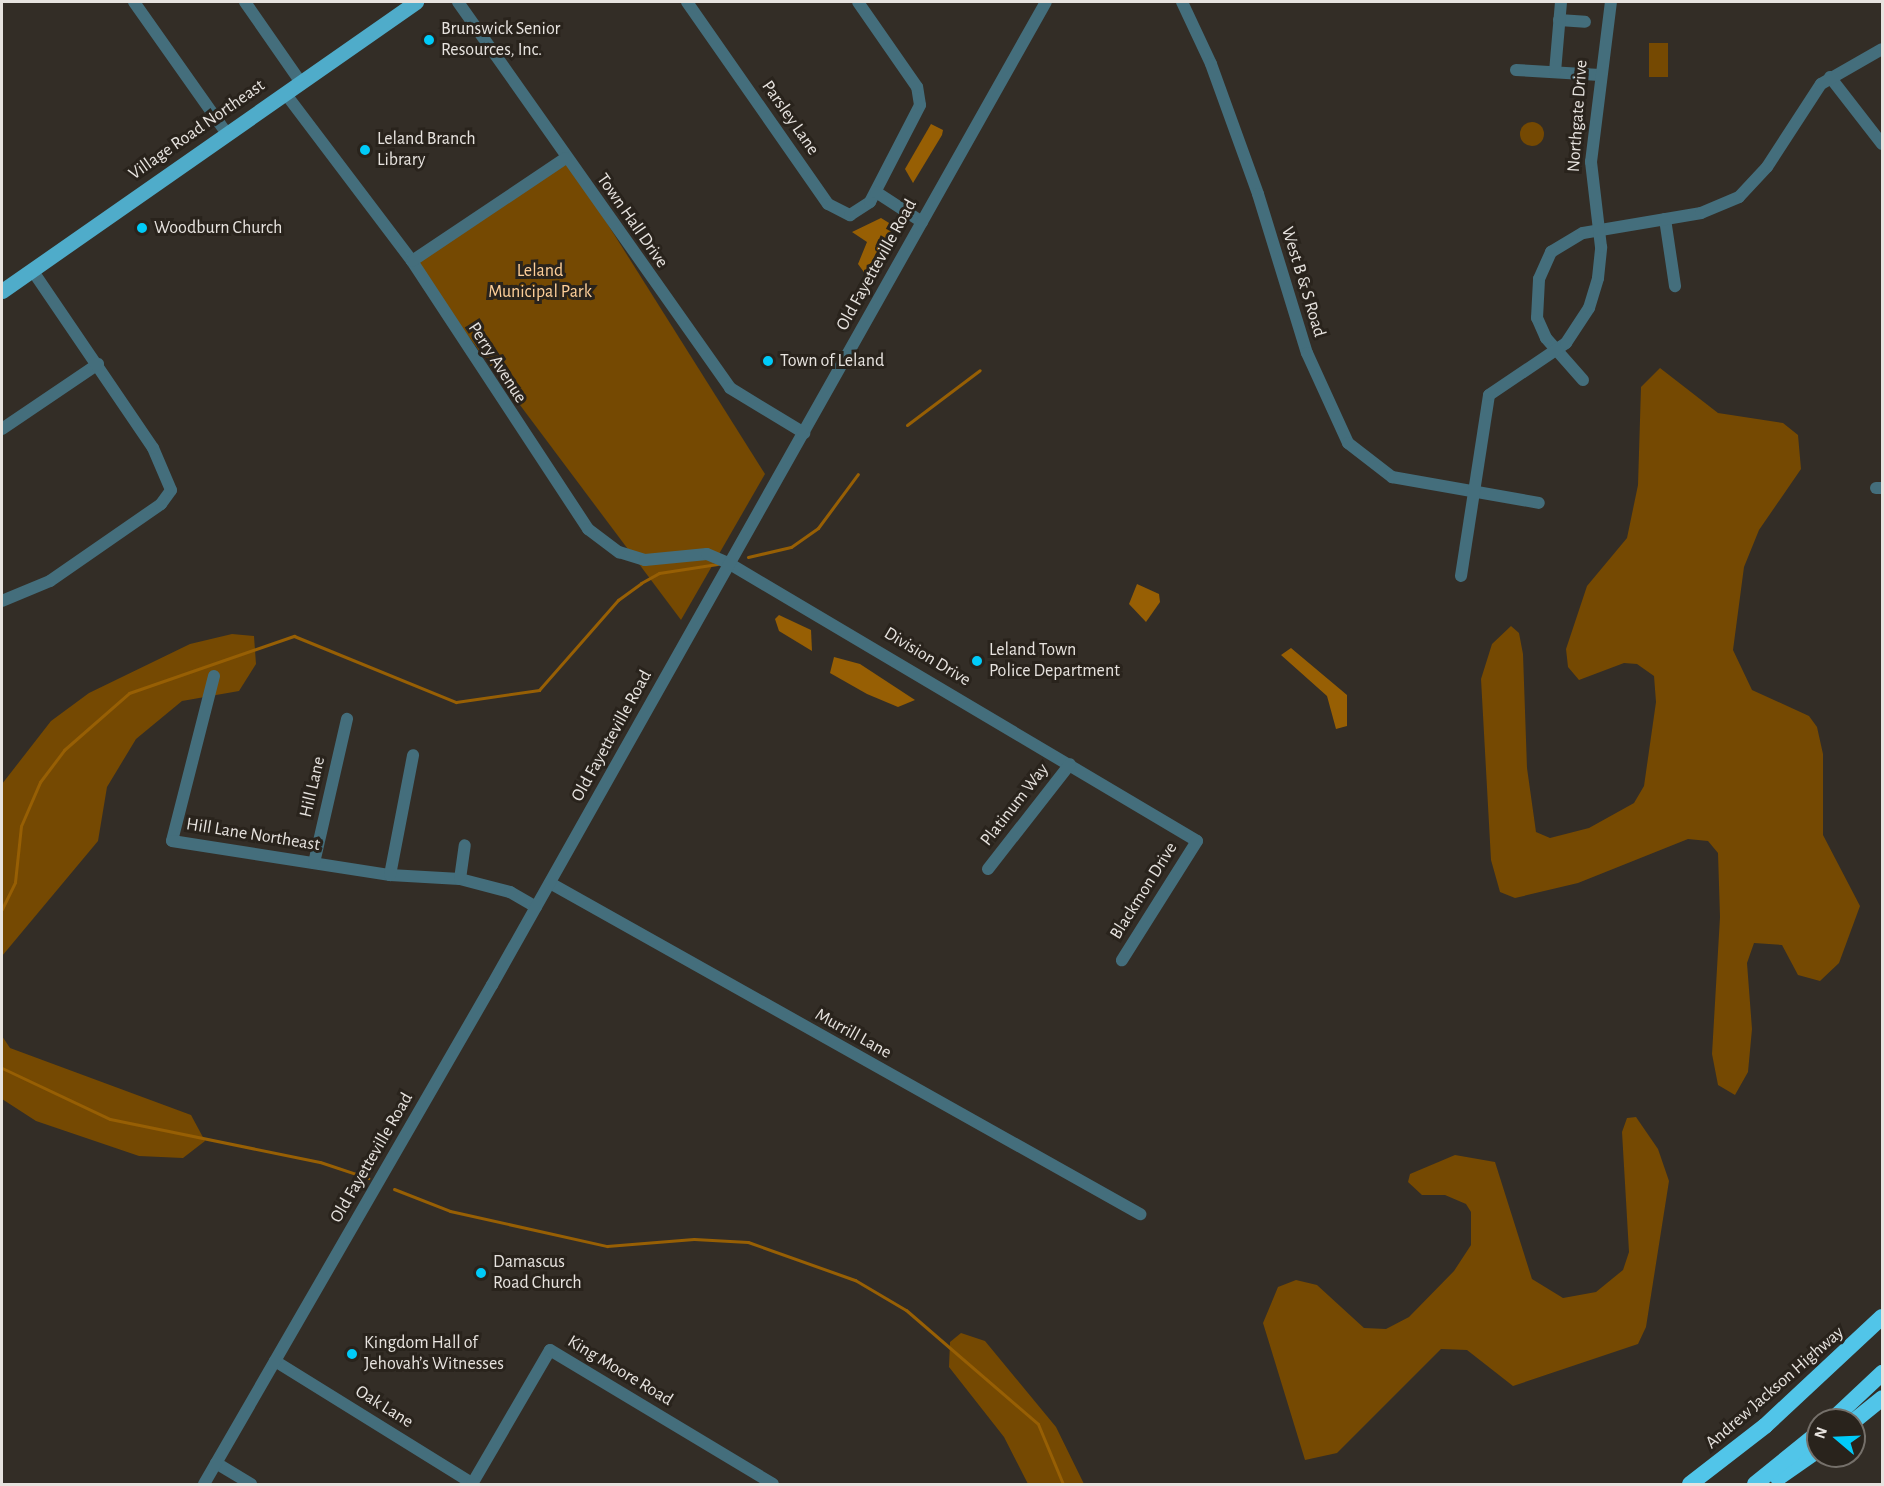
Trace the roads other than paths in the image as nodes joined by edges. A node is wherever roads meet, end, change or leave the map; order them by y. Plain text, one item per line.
1 (135, 2) edge
2 (245, 2) edge
3 (416, 2) edge
4 (458, 2) edge
5 (687, 2) edge
6 (858, 2) edge
7 (1046, 2) edge
8 (1182, 2) edge
9 (1561, 2) edge
10 (1611, 2) edge
11 (1559, 20) junction
12 (1586, 22) dead end
13 (1882, 49) edge
14 (1516, 70) dead end
15 (1555, 72) junction
16 (1600, 75) junction
17 (1830, 77) junction
18 (300, 81) junction
19 (285, 93) junction
20 (225, 131) junction
21 (1882, 144) edge
22 (566, 158) junction
23 (876, 192) junction
24 (1665, 219) junction
25 (922, 222) junction
26 (1600, 229) junction
27 (412, 261) junction
28 (32, 270) junction
29 (1675, 285) dead end
30 (2, 291) edge
31 (1557, 351) junction
32 (98, 364) junction
33 (1583, 380) dead end
34 (2, 429) edge
35 (804, 433) junction
36 (1471, 487) junction
37 (1539, 503) dead end
38 (730, 564) junction
39 (1461, 576) dead end
40 (2, 601) edge
41 (214, 676) dead end
42 (347, 718) dead end
43 (413, 755) dead end
44 (1070, 764) junction
45 (1197, 841) joint
46 (465, 845) dead end
47 (314, 863) junction
48 (988, 869) dead end
49 (390, 875) junction
50 (460, 879) junction
51 (550, 883) junction
52 (536, 907) junction
53 (1122, 960) dead end
54 (1140, 1214) dead end
55 (1882, 1317) edge
56 (275, 1361) junction
57 (1882, 1373) edge
58 (1882, 1398) edge
59 (1845, 1408) edge
60 (1866, 1411) edge
61 (1806, 1443) edge
62 (1806, 1458) edge
63 (216, 1463) junction
64 (473, 1484) edge
65 (204, 1485) edge
66 (251, 1485) edge
67 (773, 1485) edge
68 (1690, 1485) edge
69 (1755, 1485) edge
70 (1767, 1485) edge

1 - 20 street
2 - 18 street
3 - 18 main road, Village Road Northeast
4 - 22 street, Town Hall Drive
5 - 23 street, Parsley Lane
6 - 23 street, Parsley Lane
7 - 25 street, Old Fayetteville Road
8 - 36 street, West B & S Road
9 - 11 street
10 - 16 street, Northgate Drive
11 - 12 street
11 - 15 street
13 - 17 street
14 - 15 street
15 - 16 street
16 - 26 street, Northgate Drive
17 - 21 street
17 - 24 street
18 - 19 main road, Village Road Northeast
19 - 20 main road, Village Road Northeast
19 - 27 street, Perry Avenue
20 - 28 main road, Village Road Northeast
22 - 27 street
22 - 35 street, Town Hall Drive
23 - 25 street
24 - 26 street
24 - 29 street
25 - 35 street, Old Fayetteville Road
26 - 31 street, Northgate Drive
26 - 31 street
27 - 38 street, Perry Avenue
28 - 30 main road, Village Road Northeast
28 - 32 street
31 - 33 street
31 - 36 street, Northgate Drive
32 - 34 street
32 - 40 street
35 - 38 street, Old Fayetteville Road
36 - 37 street, West B & S Road
36 - 39 street, Northgate Drive
38 - 44 street, Division Drive
38 - 51 street, Old Fayetteville Road
41 - 47 street, Hill Lane Northeast
42 - 47 street, Hill Lane
43 - 49 street
44 - 45 street, Division Drive
44 - 48 street, Platinum Way
45 - 53 street, Blackmon Drive
46 - 50 street
47 - 49 street, Hill Lane Northeast
49 - 50 street, Hill Lane Northeast
50 - 52 street
51 - 52 street, Old Fayetteville Road
51 - 54 street, Murrill Lane
52 - 56 street, Old Fayetteville Road
55 - 68 highway, Andrew Jackson Highway
56 - 63 street, Old Fayetteville Road
56 - 64 street, Oak Lane
57 - 59 highway
58 - 60 highway
61 - 69 highway
62 - 70 highway
63 - 65 street, Old Fayetteville Road
63 - 66 street
64 - 67 street, King Moore Road

